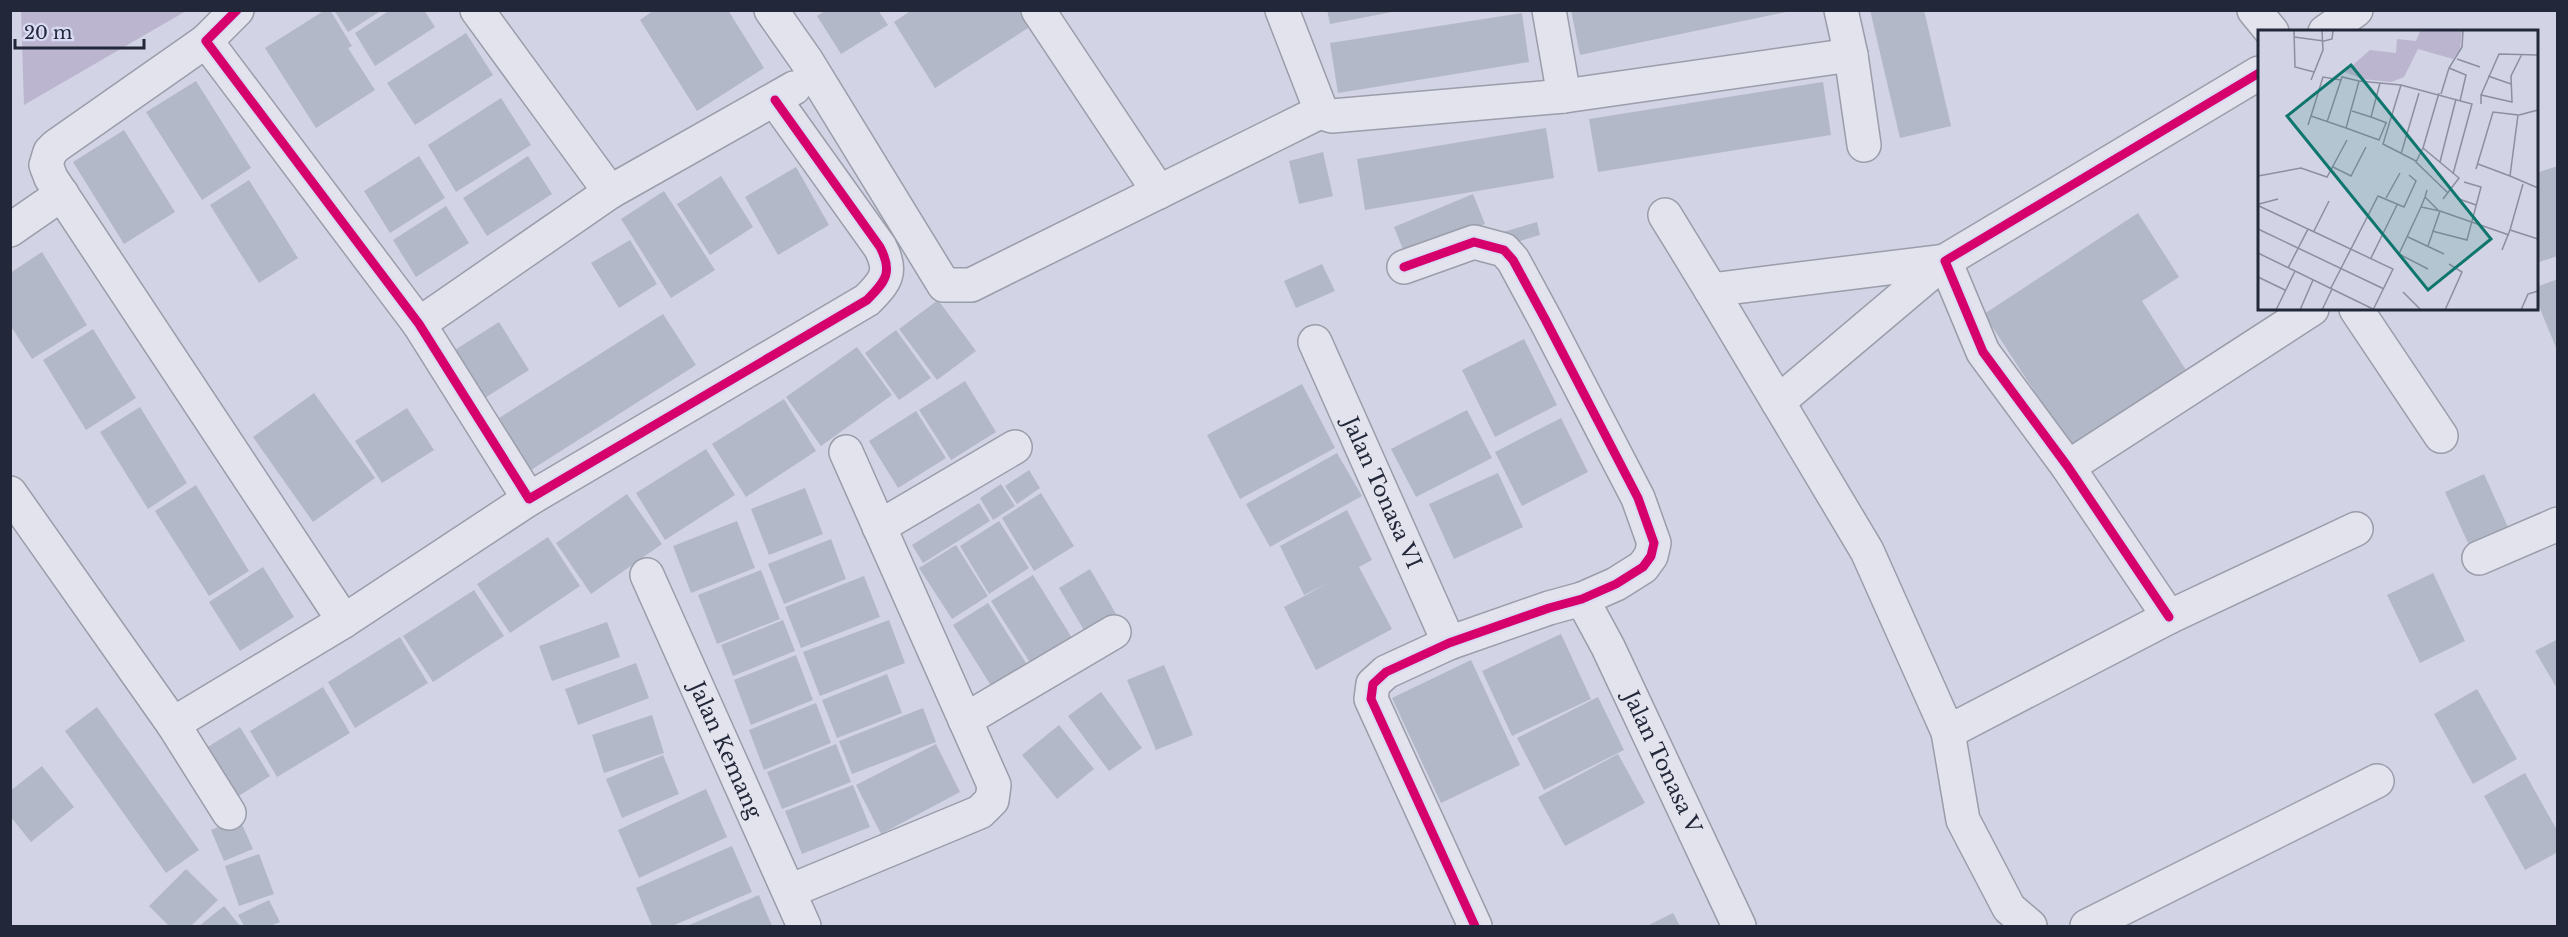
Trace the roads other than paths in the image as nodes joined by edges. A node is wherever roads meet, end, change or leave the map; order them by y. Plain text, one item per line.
1 (237, 10) edge
2 (477, 10) edge
3 (771, 10) edge
4 (1038, 10) edge
5 (1282, 10) edge
6 (1549, 10) edge
7 (1841, 10) edge
8 (2254, 10) edge
9 (2356, 10) edge
10 (2270, 30) edge
11 (2328, 30) edge
12 (206, 40) junction
13 (1851, 55) junction
14 (810, 69) junction
15 (2258, 74) edge
16 (1564, 96) junction
17 (775, 100) junction
18 (1322, 111) junction
19 (1864, 145) dead end
20 (610, 192) junction
21 (1159, 192) junction
22 (62, 194) junction
23 (1665, 215) dead end
24 (10, 230) edge
25 (1945, 261) junction
26 (1404, 267) dead end
27 (1711, 290) junction
28 (2311, 310) edge
29 (2357, 310) edge
30 (419, 324) junction
31 (1315, 342) dead end
32 (1778, 402) junction
33 (2441, 436) dead end
34 (1015, 447) dead end
35 (846, 452) dead end
36 (2068, 467) junction
37 (10, 493) edge
38 (529, 499) junction
39 (2558, 524) edge
40 (879, 527) junction
41 (2356, 529) dead end
42 (2479, 558) dead end
43 (648, 575) dead end
44 (1582, 599) junction
45 (2169, 617) junction
46 (344, 621) junction
47 (1114, 632) dead end
48 (1449, 643) junction
49 (965, 720) junction
50 (173, 724) junction
51 (1948, 732) junction
52 (2377, 781) dead end
53 (229, 813) dead end
54 (790, 891) junction
55 (804, 927) edge
56 (1475, 927) edge
57 (1739, 927) edge
58 (2030, 927) edge
59 (2087, 927) edge

1 - 12 street
2 - 20 street
3 - 14 street
4 - 21 street
5 - 18 street
6 - 16 street
7 - 13 street
8 - 10 street
9 - 11 street
12 - 22 street
12 - 30 street
13 - 16 street
13 - 19 street
14 - 17 street
14 - 21 street
15 - 25 street
16 - 18 street
17 - 20 street
17 - 38 street
18 - 21 street
20 - 30 street
22 - 24 street
22 - 46 street
23 - 27 street
25 - 27 street
25 - 32 street
25 - 36 street
26 - 44 street
27 - 32 street
28 - 36 street
29 - 33 street
30 - 38 street
31 - 48 street, Jalan Tonasa VI
32 - 51 street
34 - 40 street
35 - 40 street
36 - 45 street
37 - 50 street
38 - 46 street
39 - 42 street
40 - 49 street
41 - 45 street
43 - 54 street, Jalan Kemang
44 - 48 street
44 - 57 street, Jalan Tonasa V
45 - 51 street
46 - 50 street
47 - 49 street
48 - 56 street
49 - 54 street
50 - 53 street
51 - 58 street
52 - 59 street
54 - 55 street, Jalan Kemang

